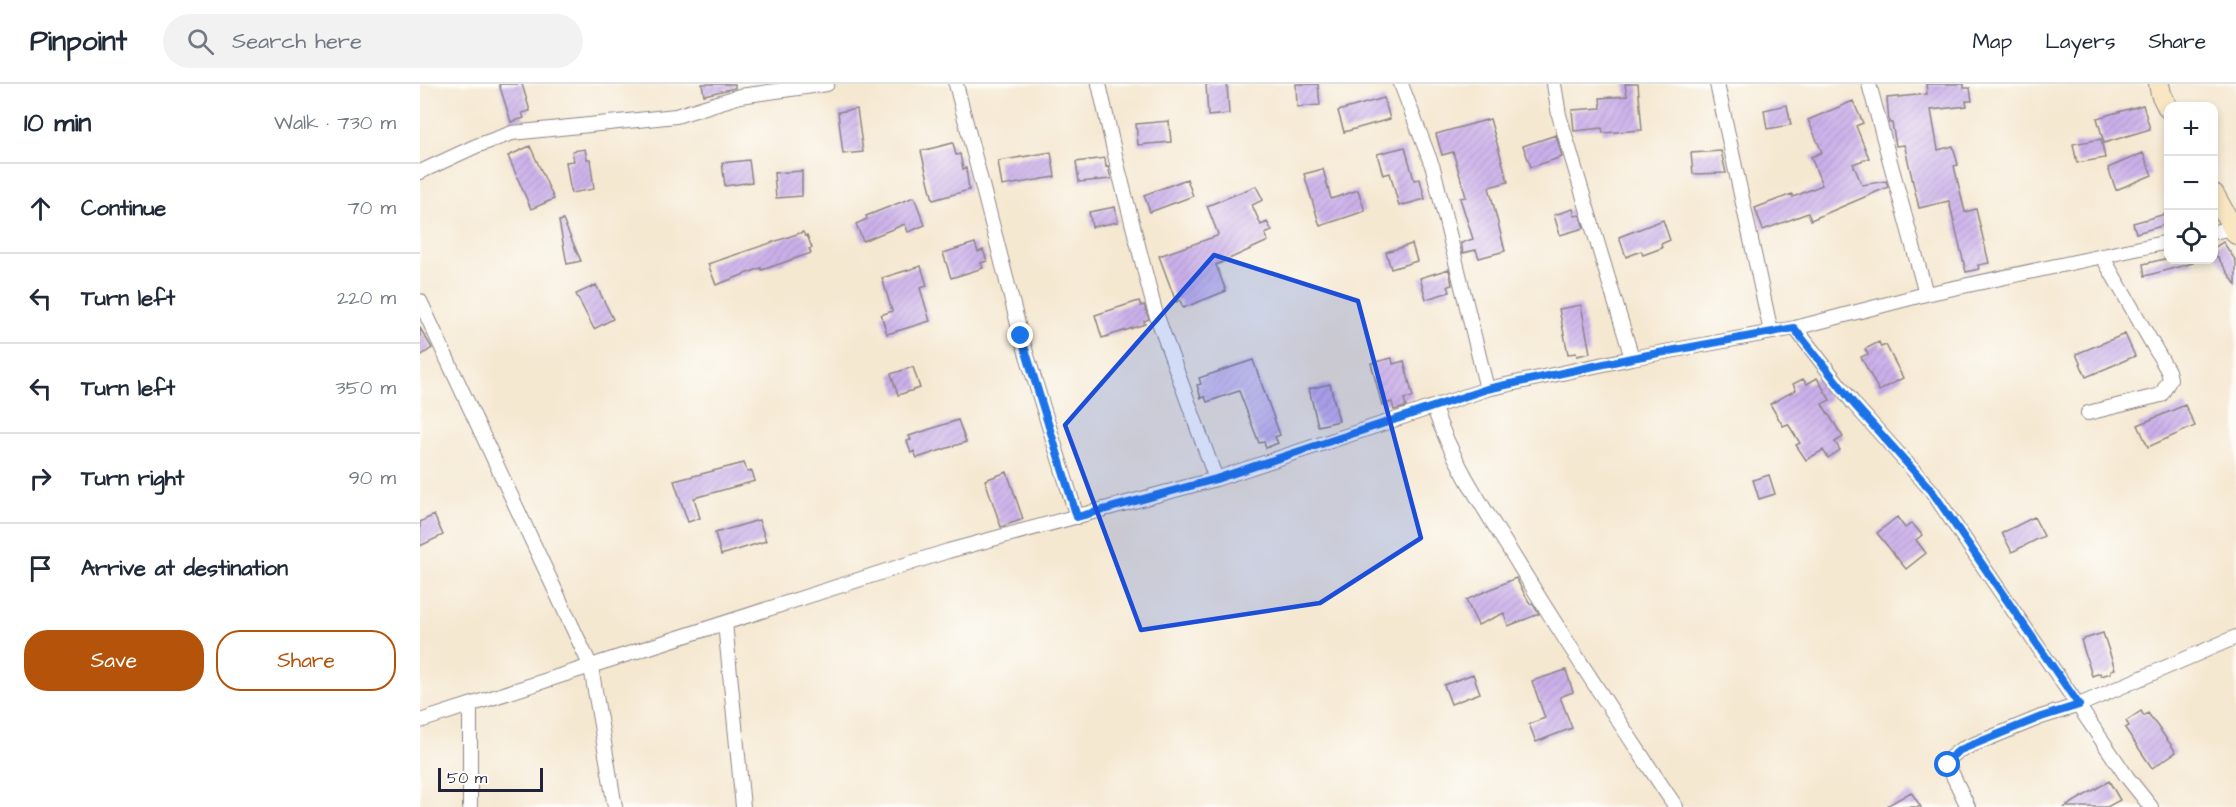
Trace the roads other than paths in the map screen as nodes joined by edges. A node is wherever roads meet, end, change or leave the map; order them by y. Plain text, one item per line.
1 (956, 84) edge
2 (1098, 84) edge
3 (1401, 84) edge
4 (1554, 84) edge
5 (1717, 84) edge
6 (1869, 84) edge
7 (2159, 84) edge
8 (820, 85) edge
9 (2166, 102) edge
10 (420, 172) edge
11 (2218, 204) edge
12 (2229, 230) edge
13 (2164, 243) edge
14 (2102, 256) junction
15 (1926, 294) junction
16 (420, 302) edge
17 (1794, 328) junction
18 (1772, 332) junction
19 (1632, 358) junction
20 (1487, 389) junction
21 (1434, 408) junction
22 (2088, 413) dead end
23 (1216, 479) junction
24 (1077, 517) junction
25 (725, 623) junction
26 (2236, 637) edge
27 (591, 667) junction
28 (470, 705) junction
29 (2079, 705) junction
30 (420, 721) edge
31 (470, 807) edge
32 (615, 807) edge
33 (743, 807) edge
34 (1676, 807) edge
35 (1968, 807) edge
36 (2151, 807) edge

1 - 24 street
2 - 23 street
3 - 20 street
4 - 19 street
5 - 18 street
6 - 15 street
7 - 9 street
8 - 10 street
11 - 12 street
13 - 14 street
14 - 15 street
14 - 22 street
15 - 17 street
16 - 27 street
17 - 18 street
17 - 29 street
18 - 19 street
19 - 20 street
20 - 21 street
21 - 23 street
21 - 34 street
23 - 24 street
24 - 25 street
25 - 27 street
25 - 33 street
26 - 29 street
27 - 28 street
27 - 32 street
28 - 30 street
28 - 31 street
29 - 35 street
29 - 36 street

